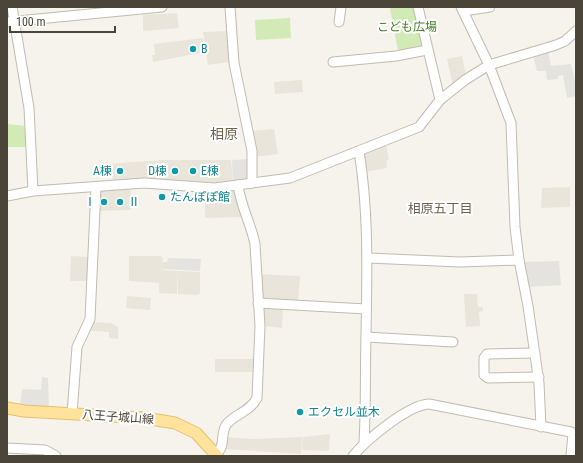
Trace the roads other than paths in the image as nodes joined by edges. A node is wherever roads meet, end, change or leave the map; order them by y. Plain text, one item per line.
1 (12, 7) edge
2 (162, 7) edge
3 (230, 7) edge
4 (341, 7) edge
5 (418, 7) edge
6 (490, 7) edge
7 (462, 9) edge
8 (10, 21) edge
9 (339, 22) dead end
10 (576, 31) edge
11 (427, 50) junction
12 (333, 62) dead end
13 (489, 65) junction
14 (440, 100) junction
15 (359, 151) junction
16 (252, 183) junction
17 (238, 185) junction
18 (96, 188) junction
19 (33, 191) junction
20 (7, 196) edge
21 (368, 258) junction
22 (519, 260) junction
23 (258, 302) junction
24 (366, 309) junction
25 (366, 337) junction
26 (453, 342) dead end
27 (535, 353) junction
28 (539, 378) junction
29 (7, 408) edge
30 (72, 414) junction
31 (540, 427) junction
32 (573, 430) edge
33 (364, 442) junction
34 (7, 448) edge
35 (217, 455) edge
36 (56, 456) edge
37 (353, 456) edge
38 (571, 456) edge

1 - 8 street
2 - 8 street
3 - 16 street
4 - 9 street
5 - 11 street
6 - 7 street
7 - 13 street
8 - 19 street
10 - 13 street
11 - 12 street
11 - 14 street
13 - 14 street
13 - 22 street
14 - 15 street
15 - 16 street
15 - 21 street
16 - 17 street
17 - 18 street
17 - 23 street
18 - 19 street
18 - 30 street
19 - 20 street
21 - 22 street
21 - 24 street
22 - 27 street
23 - 24 street
23 - 35 street
24 - 25 street
25 - 26 street
25 - 33 street
27 - 28 street
27 - 28 street
28 - 31 street
29 - 30 main road, 八王子城山線
30 - 35 main road, 八王子城山線
31 - 32 street
31 - 33 street
32 - 38 street
33 - 37 street
34 - 36 street

